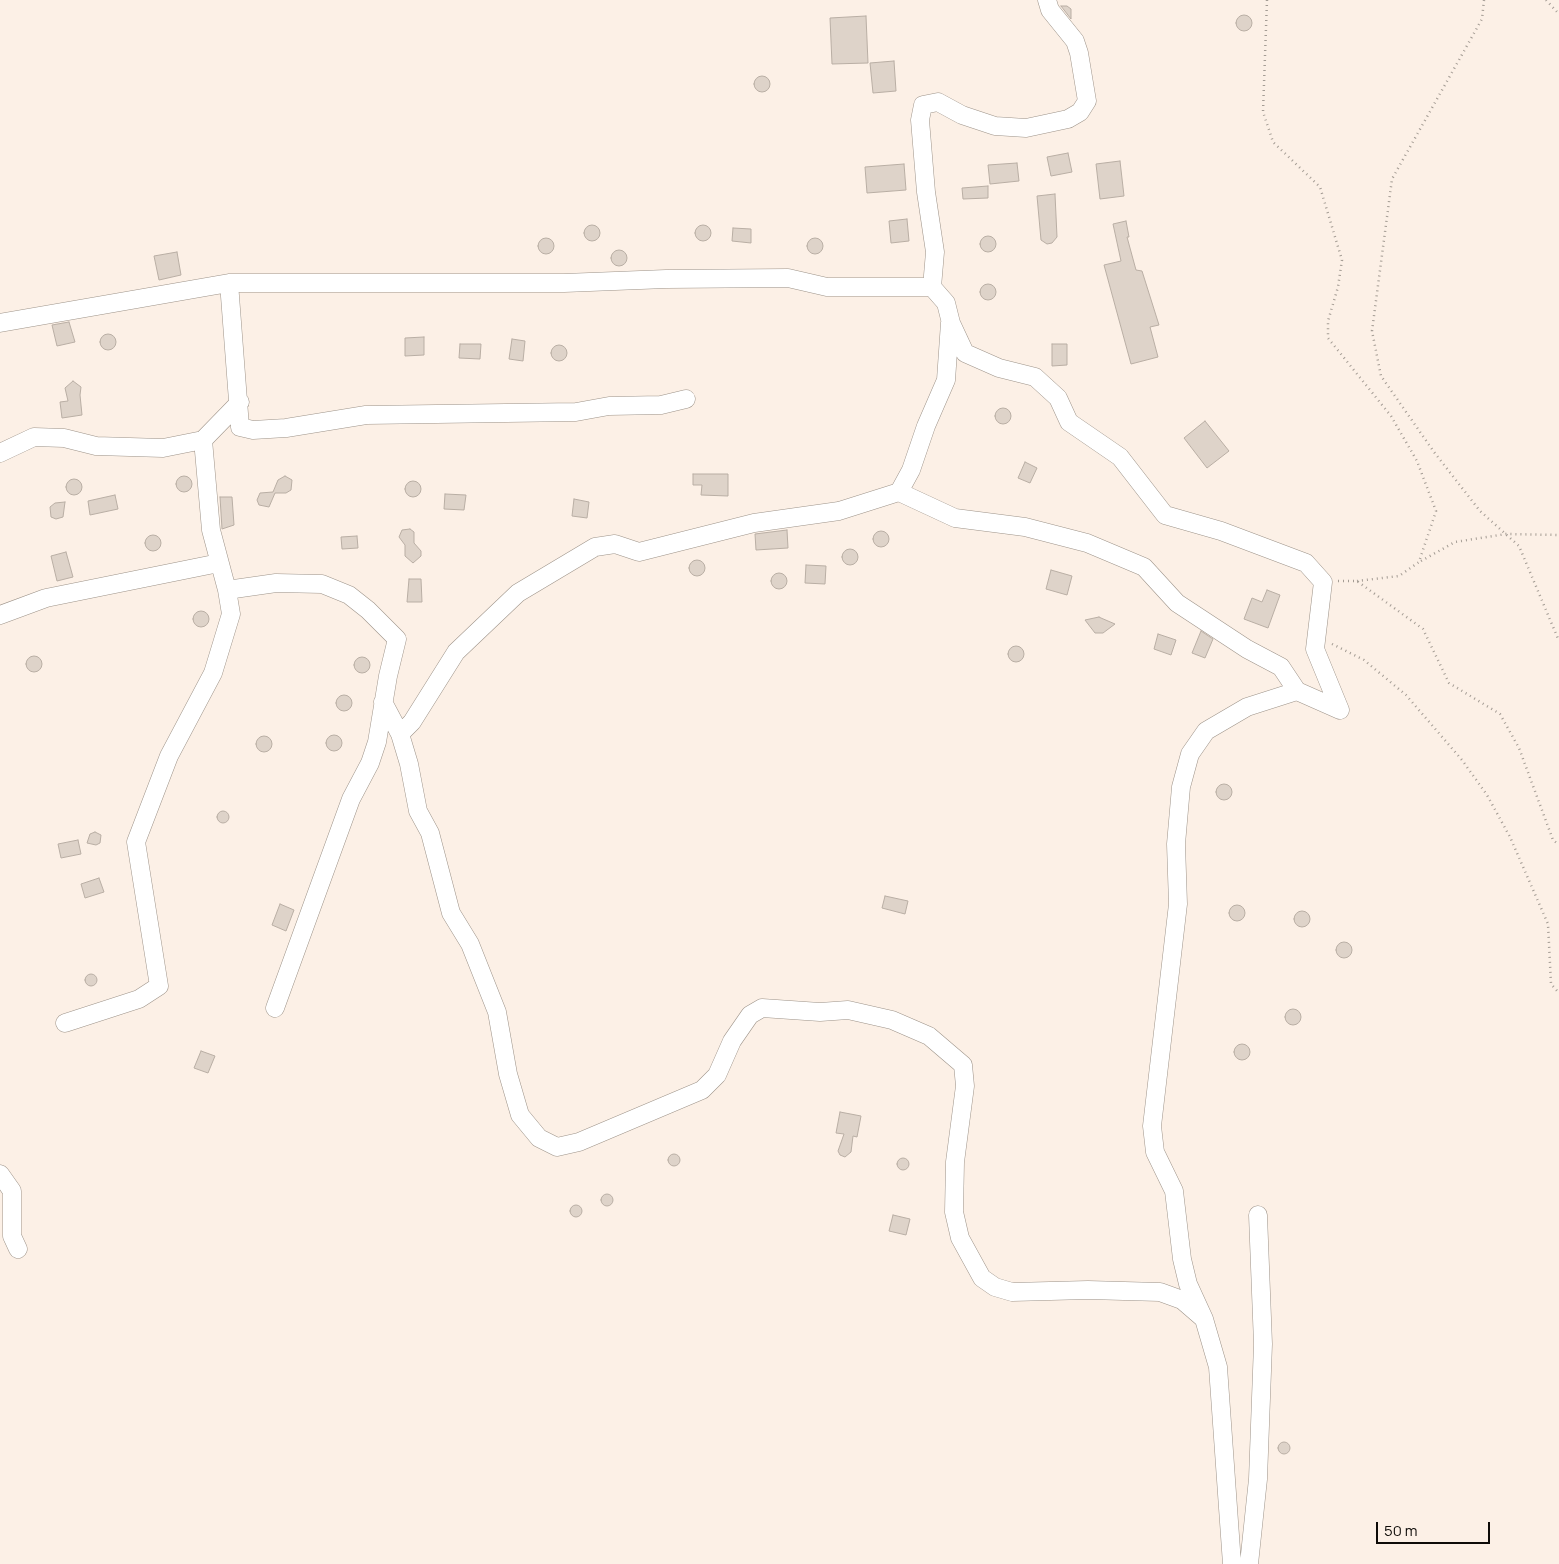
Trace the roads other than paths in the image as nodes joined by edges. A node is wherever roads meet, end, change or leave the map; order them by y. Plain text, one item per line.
1 (1047, 0) edge
2 (229, 283) junction
3 (932, 287) junction
4 (950, 320) junction
5 (0, 323) edge
6 (686, 399) dead end
7 (240, 402) junction
8 (203, 440) junction
9 (0, 452) edge
10 (899, 492) junction
11 (219, 563) junction
12 (227, 590) junction
13 (0, 615) edge
14 (1297, 691) junction
15 (383, 702) junction
16 (400, 734) junction
17 (275, 1008) dead end
18 (65, 1023) dead end
19 (0, 1174) edge
20 (1258, 1215) dead end
21 (18, 1249) dead end
22 (1204, 1319) junction
23 (1232, 1564) edge
24 (1249, 1564) edge

1 - 3 street
2 - 3 street
2 - 5 street
2 - 7 street
3 - 4 street
4 - 10 street
4 - 14 street
6 - 7 street
7 - 8 street
8 - 9 street
8 - 11 street
10 - 14 street
10 - 16 street
11 - 12 street
11 - 13 street
12 - 15 street
12 - 18 street
14 - 22 street
15 - 16 street
15 - 17 street
16 - 22 street
19 - 21 street
20 - 24 street
22 - 23 street

